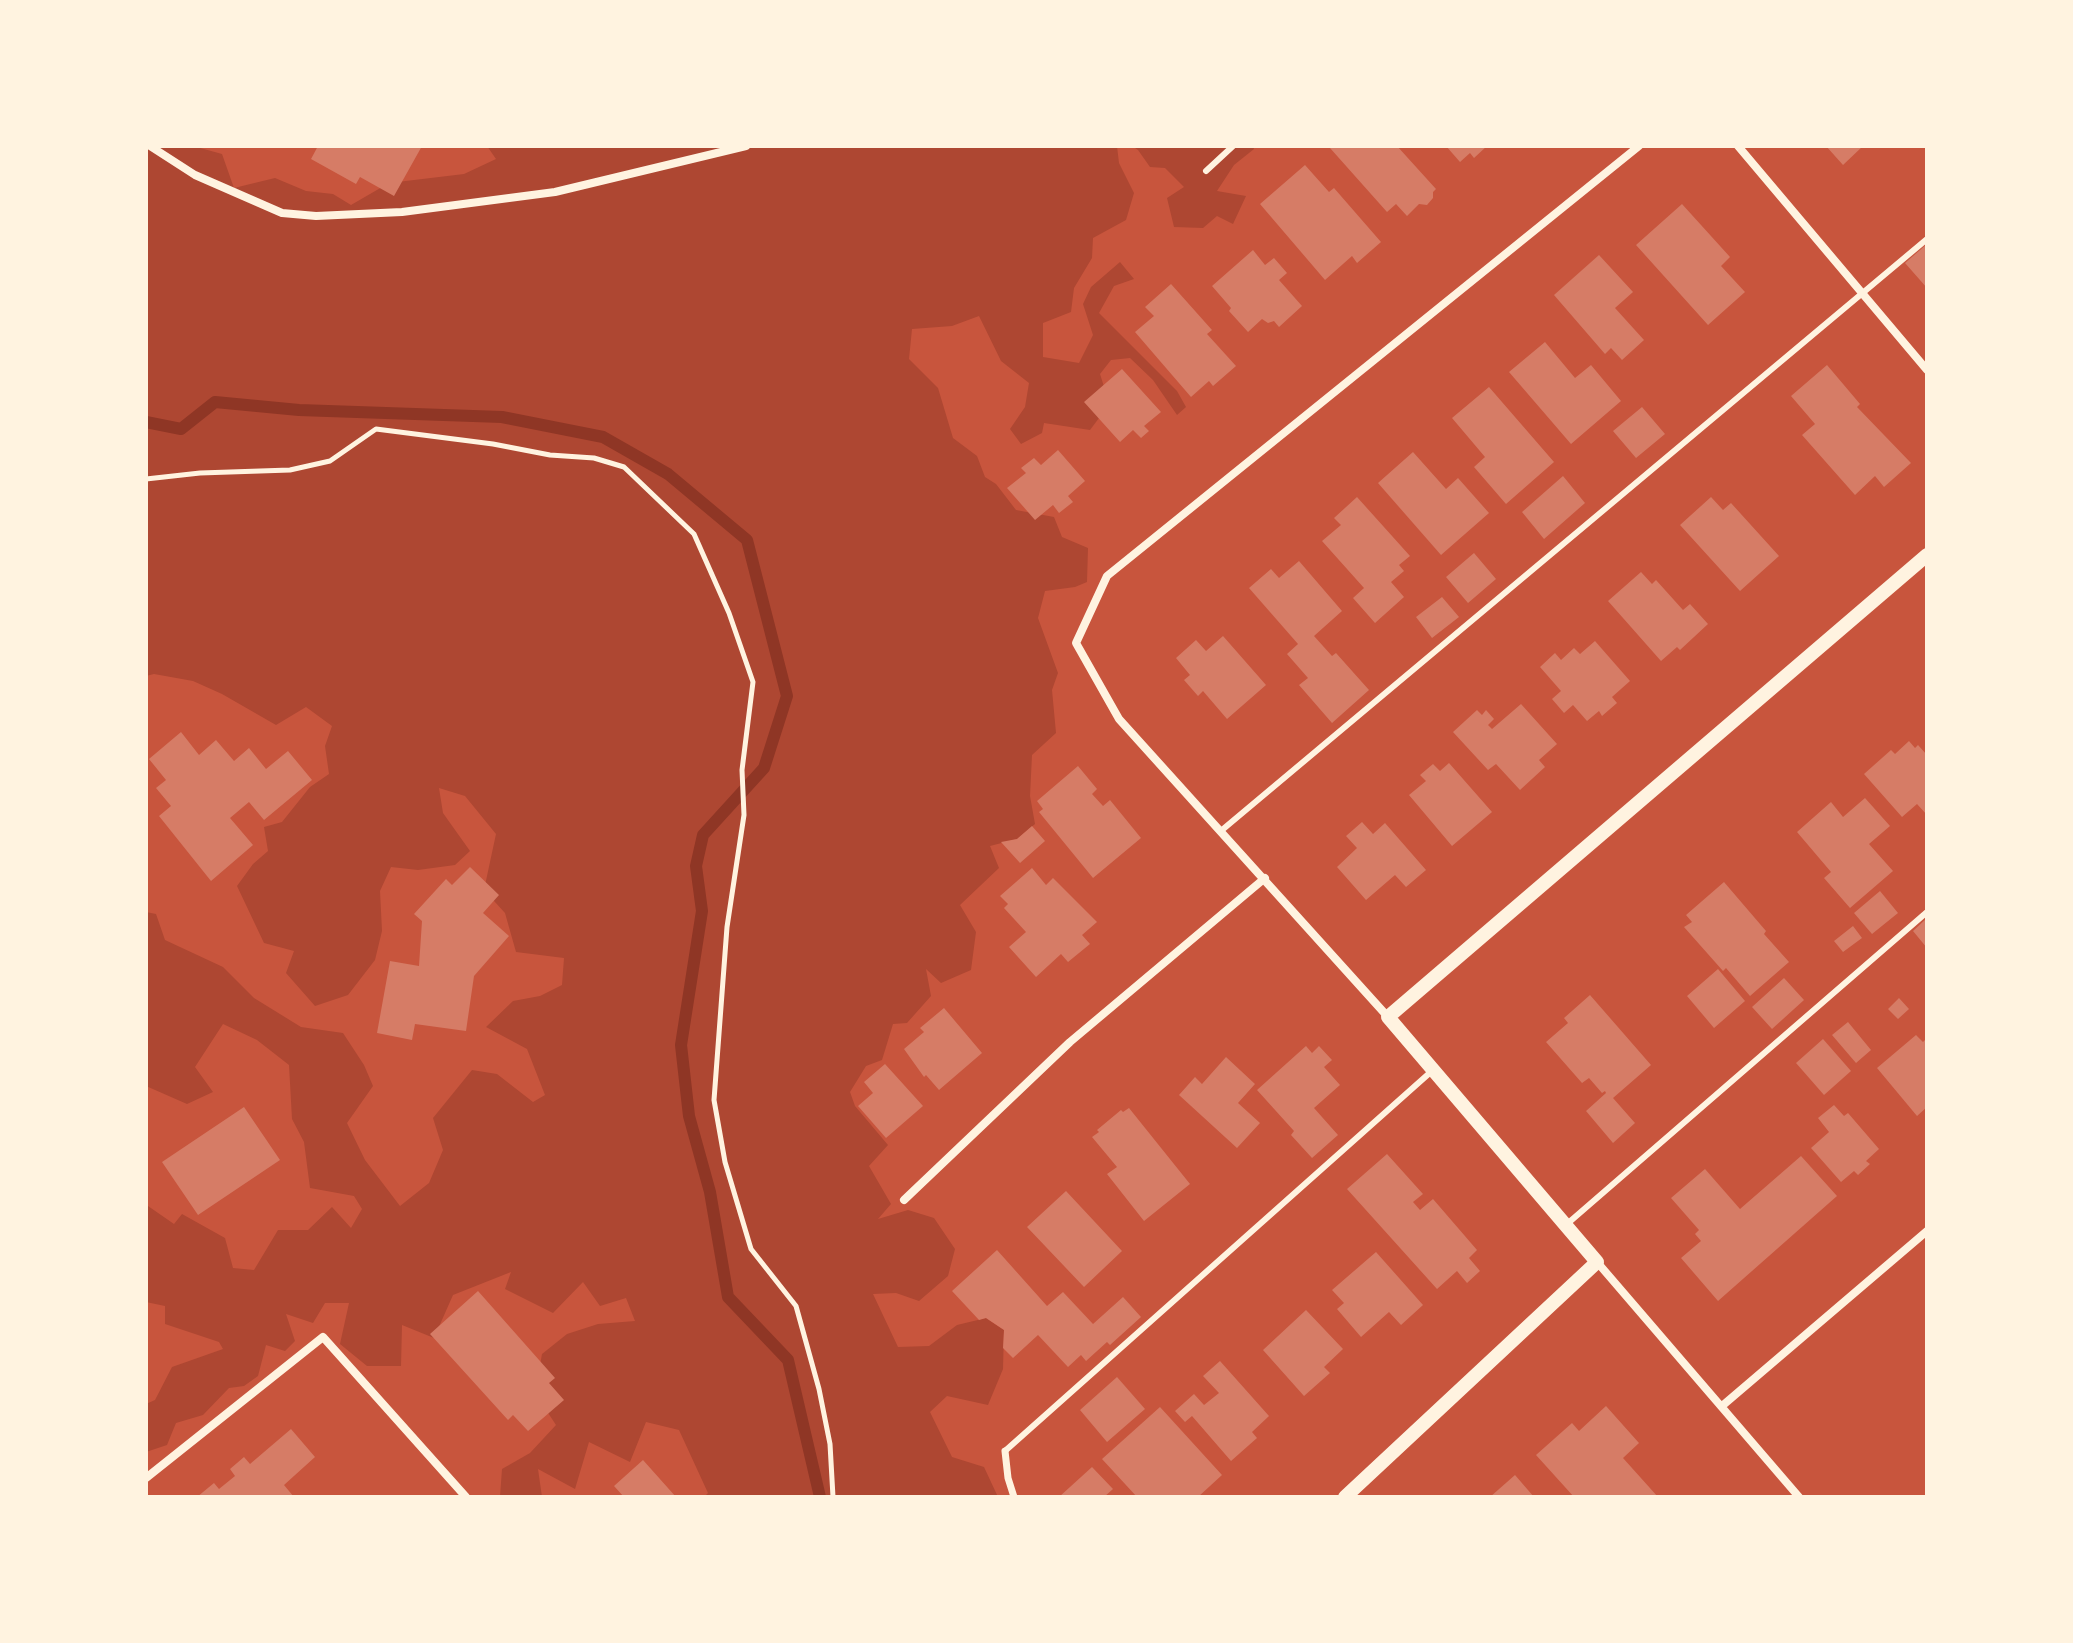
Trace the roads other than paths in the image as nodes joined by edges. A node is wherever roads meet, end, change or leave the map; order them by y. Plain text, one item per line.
1 (150, 146) edge
2 (746, 146) edge
3 (1233, 146) edge
4 (1639, 146) edge
5 (1738, 146) edge
6 (1206, 171) dead end
7 (1927, 239) edge
8 (1862, 294) junction
9 (1927, 370) edge
10 (1927, 555) edge
11 (1222, 830) junction
12 (1265, 878) junction
13 (1927, 912) edge
14 (1388, 1017) junction
15 (1433, 1070) junction
16 (904, 1200) dead end
17 (1566, 1225) junction
18 (1927, 1231) edge
19 (1597, 1262) junction
20 (1722, 1406) junction
21 (1005, 1451) joint
22 (146, 1478) edge
23 (466, 1497) edge
24 (1014, 1497) edge
25 (1345, 1497) edge
26 (1799, 1497) edge

1 - 2 street
3 - 6 lane
4 - 11 street
5 - 8 street
7 - 8 lane
8 - 9 street
8 - 11 lane
10 - 14 street
11 - 12 street
12 - 14 street
12 - 16 street
13 - 17 lane
14 - 15 street
15 - 17 street
15 - 21 lane
17 - 19 street
18 - 20 street
19 - 20 street
19 - 25 street
20 - 26 street
21 - 24 street
22 - 23 street

